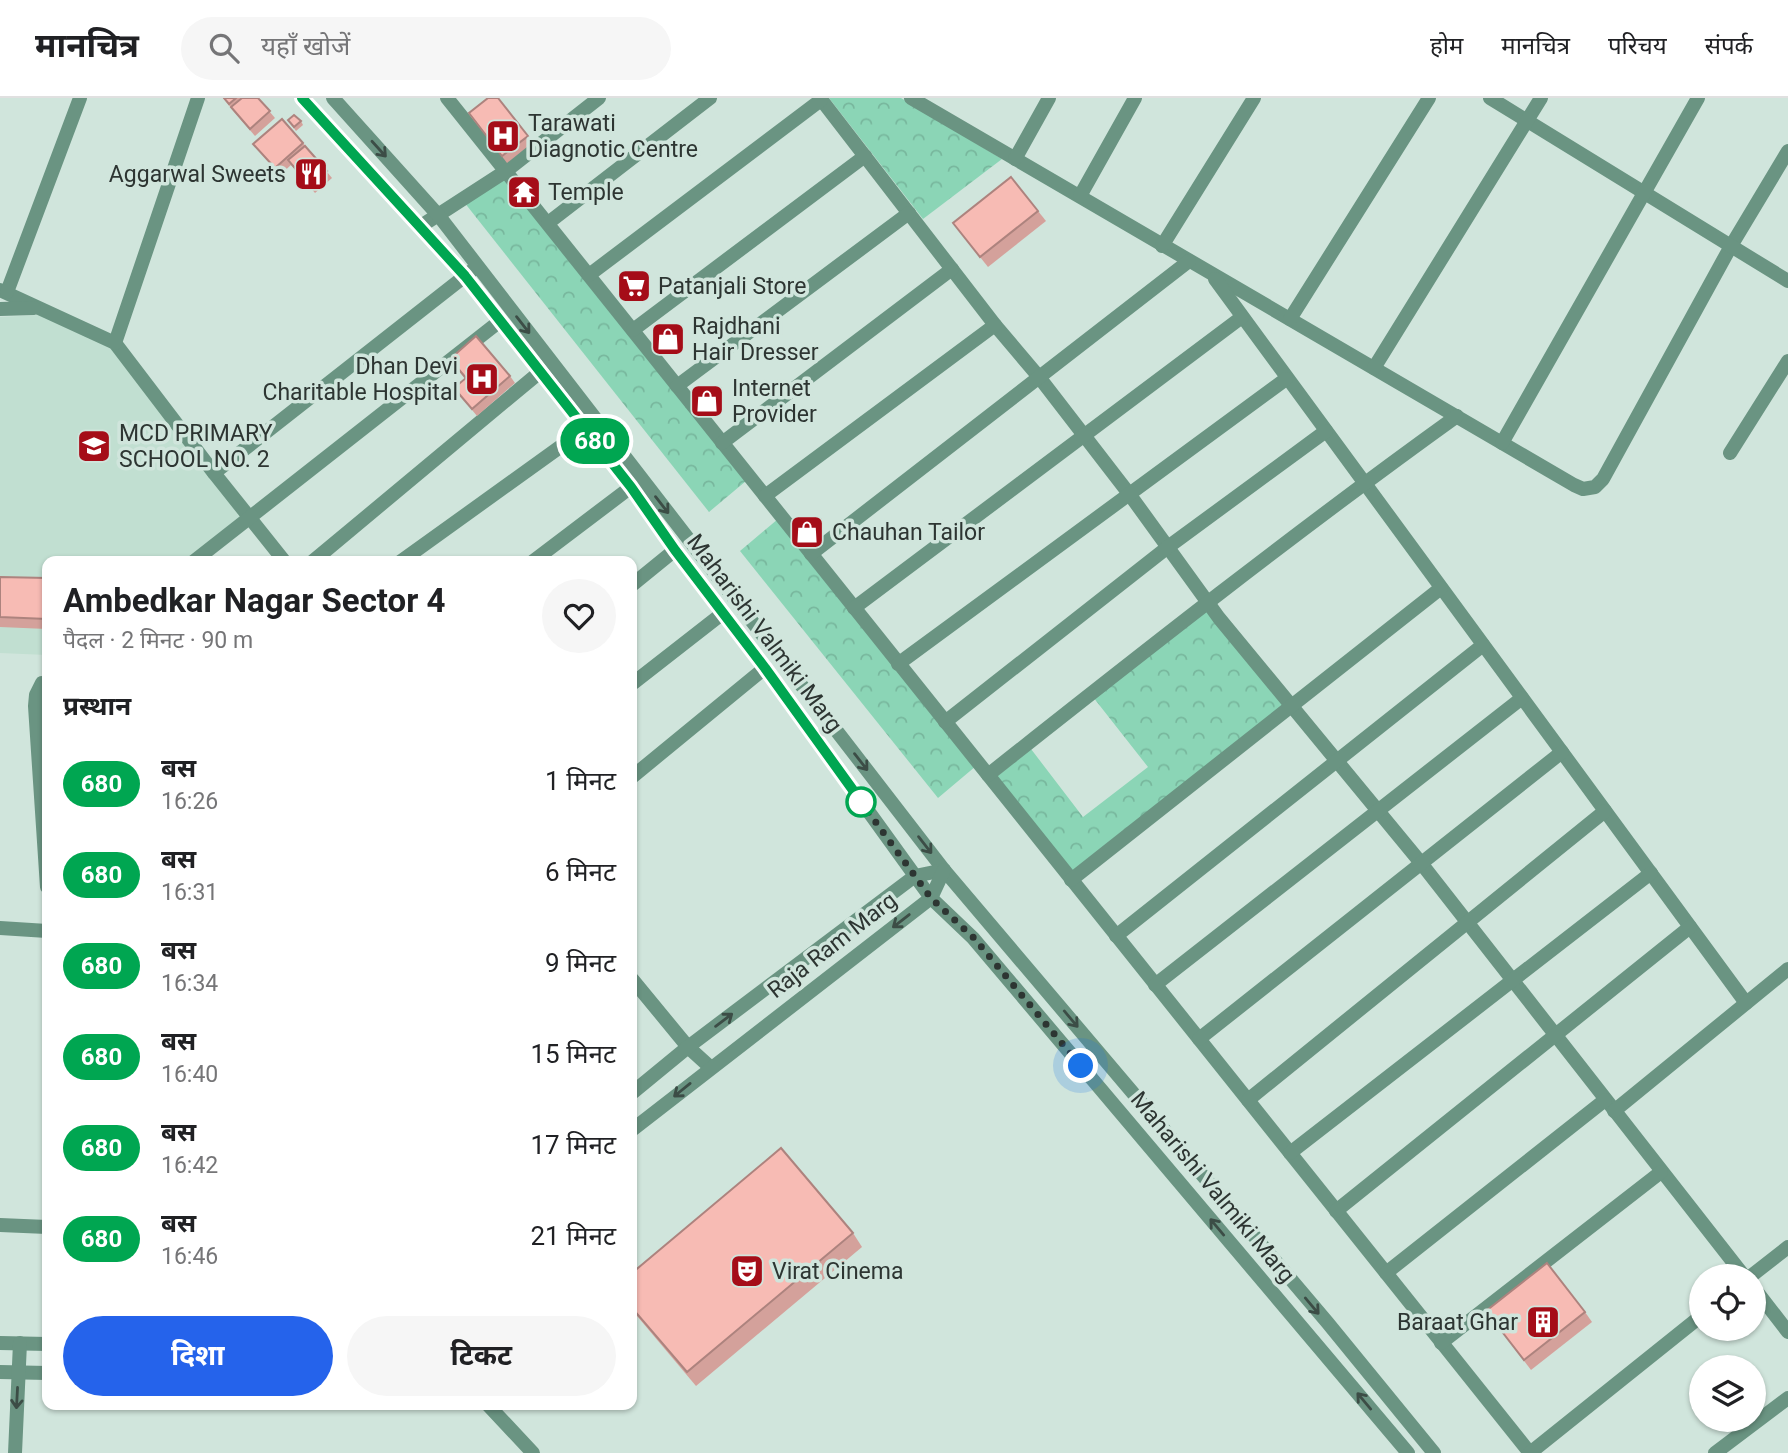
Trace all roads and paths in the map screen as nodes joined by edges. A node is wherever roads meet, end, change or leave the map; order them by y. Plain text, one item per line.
1 (80, 98) edge
2 (198, 98) edge
3 (302, 98) edge
4 (333, 98) edge
5 (600, 98) edge
6 (710, 98) edge
7 (1049, 98) edge
8 (1135, 98) edge
9 (1254, 98) edge
10 (1429, 98) edge
11 (1490, 98) edge
12 (1541, 98) edge
13 (1698, 98) edge
14 (821, 99) edge
15 (920, 100) edge
16 (455, 101) edge
17 (1527, 120) junction
18 (1788, 151) edge
19 (865, 156) junction
20 (1015, 159) junction
21 (506, 171) junction
22 (1643, 192) junction
23 (1080, 196) junction
24 (909, 213) junction
25 (439, 216) junction
26 (548, 223) junction
27 (421, 226) junction
28 (1163, 246) junction
29 (1731, 246) junction
30 (1189, 261) junction
31 (478, 266) junction
32 (952, 269) junction
33 (1210, 273) junction
34 (589, 275) junction
35 (465, 276) junction
36 (1788, 281) edge
37 (4, 291) edge
38 (39, 308) junction
39 (0, 309) edge
40 (1242, 317) junction
41 (1290, 319) junction
42 (500, 321) junction
43 (995, 325) junction
44 (632, 330) junction
45 (115, 343) junction
46 (1788, 361) edge
47 (1374, 368) junction
48 (540, 372) junction
49 (1039, 377) junction
50 (1286, 379) junction
51 (677, 386) junction
52 (1457, 416) junction
53 (585, 429) junction
54 (1326, 431) junction
55 (1083, 435) junction
56 (722, 443) junction
57 (1502, 443) junction
58 (1730, 453) dead end
59 (214, 473) junction
60 (1364, 483) junction
61 (631, 487) junction
62 (1130, 495) junction
63 (765, 496) junction
64 (250, 517) junction
65 (1168, 547) junction
66 (675, 550) junction
67 (811, 554) junction
68 (201, 556) edge
69 (280, 556) edge
70 (319, 556) edge
71 (408, 556) edge
72 (540, 556) edge
73 (637, 580) edge
74 (1441, 588) junction
75 (1207, 601) junction
76 (854, 608) junction
77 (723, 613) junction
78 (1483, 645) junction
79 (898, 664) junction
80 (765, 668) junction
81 (637, 680) edge
82 (42, 688) edge
83 (1522, 698) junction
84 (1291, 706) junction
85 (946, 722) junction
86 (1562, 752) junction
87 (1337, 761) junction
88 (637, 772) edge
89 (988, 775) junction
90 (1378, 810) junction
91 (1605, 811) junction
92 (42, 812) edge
93 (1421, 863) junction
94 (944, 870) junction
95 (1651, 873) junction
96 (915, 876) junction
97 (1071, 880) junction
98 (931, 898) junction
99 (1467, 923) junction
100 (1690, 927) junction
101 (0, 928) edge
102 (42, 931) edge
103 (1116, 936) junction
104 (1788, 969) edge
105 (1512, 981) junction
106 (637, 985) edge
107 (1155, 985) junction
108 (1746, 1003) junction
109 (1556, 1034) junction
110 (1199, 1039) junction
111 (688, 1047) junction
112 (710, 1068) junction
113 (637, 1089) edge
114 (1248, 1100) junction
115 (1610, 1106) junction
116 (637, 1126) edge
117 (1290, 1153) junction
118 (1661, 1171) junction
119 (1336, 1211) junction
120 (0, 1225) edge
121 (42, 1227) edge
122 (1788, 1247) edge
123 (1735, 1264) edge
124 (1766, 1264) edge
125 (1386, 1273) junction
126 (1766, 1304) edge
127 (1689, 1326) edge
128 (1788, 1332) edge
129 (0, 1343) edge
130 (20, 1343) junction
131 (1441, 1343) junction
132 (42, 1344) edge
133 (0, 1372) edge
134 (19, 1372) junction
135 (42, 1373) edge
136 (1788, 1398) edge
137 (493, 1410) edge
138 (15, 1453) edge
139 (533, 1453) edge
140 (1408, 1453) edge
141 (1434, 1453) edge
142 (1530, 1453) edge
143 (1715, 1453) edge

1 - 37 street
2 - 45 street
3 - 27 street, Maharishi Valmiki Marg
4 -> 25 street, Maharishi Valmiki Marg
5 - 21 street
6 - 26 street
7 - 20 street
8 - 23 street
9 - 28 street
10 - 41 street
11 - 17 street
12 - 17 street
13 - 22 street
14 - 19 street
14 - 34 street
15 - 20 street
16 - 21 street
17 - 22 street
17 - 47 street
18 - 29 street
19 - 24 street
19 - 44 street
20 - 23 street
21 - 25 street
21 - 26 street
22 - 29 street
22 - 57 street
23 - 28 street
24 - 32 street
24 - 51 street
25 - 27 street
25 - 31 street, Maharishi Valmiki Marg
26 - 34 street
27 - 35 street, Maharishi Valmiki Marg
28 - 30 street
29 - 36 street
29 - 57 street
30 - 33 street
30 - 49 street
31 - 35 street
31 -> 94 street, Maharishi Valmiki Marg
32 - 43 street
32 - 56 street
33 - 40 street
33 - 41 street
34 - 44 street
35 - 42 street, Maharishi Valmiki Marg
35 - 59 street
37 - 38 street
38 - 39 street
38 - 45 street
40 - 50 street
40 - 55 street
41 - 47 street
42 - 48 street, Maharishi Valmiki Marg
42 - 64 street
43 - 49 street
43 - 63 street
44 - 51 street
45 - 59 street
46 - 58 street
47 - 52 street
48 - 53 street, Maharishi Valmiki Marg
48 - 70 street
49 - 55 street
49 - 67 street
50 - 54 street
50 - 62 street
51 - 56 street
52 - 57 street
52 - 60 street
53 - 61 street, Maharishi Valmiki Marg
53 - 71 street
54 - 60 street
54 - 65 street
55 - 62 street
55 - 76 street
56 - 63 street
59 - 64 street
60 - 74 street
60 - 75 street
61 - 66 street, Maharishi Valmiki Marg
61 - 72 street
62 - 65 street
62 - 79 street
63 - 67 street
64 - 68 street
64 - 69 street
65 - 75 street
65 - 85 street
66 - 73 street
66 - 77 street, Maharishi Valmiki Marg
67 - 76 street
74 - 78 street
74 - 84 street
75 - 84 street
75 - 89 street
76 - 79 street
77 - 80 street, Maharishi Valmiki Marg
77 - 81 street
78 - 83 street
78 - 87 street
79 - 85 street
80 - 88 street
80 - 96 street, Maharishi Valmiki Marg
82 - 92 street
83 - 86 street
83 - 90 street
84 - 87 street
84 - 97 street
85 - 89 street
86 - 91 street
86 - 93 street
87 - 90 street
87 - 103 street
89 - 97 street
90 - 93 street
90 - 107 street
91 - 95 street
91 - 99 street
93 - 99 street
93 - 110 street
94 - 96 street, Raja Ram Marg
94 - 98 street, Raja Ram Marg
94 -> 141 street, Maharishi Valmiki Marg
95 - 100 street
95 - 105 street
96 - 98 street, Maharishi Valmiki Marg
111 -> 96 street, Raja Ram Marg
97 - 103 street
98 -> 112 street, Raja Ram Marg
140 -> 98 street, Maharishi Valmiki Marg
99 - 105 street
99 - 114 street
100 - 108 street
100 - 109 street
101 - 102 street
103 - 107 street
104 - 108 street
105 - 109 street
105 - 117 street
106 - 111 street
107 - 110 street
108 - 115 street
109 - 115 street
109 - 119 street
110 - 114 street
111 - 112 street
111 - 113 street, Raja Ram Marg
112 -> 116 street, Raja Ram Marg
114 - 117 street
115 - 118 street
115 - 125 street
117 - 119 street
118 - 123 street
118 - 131 street
119 - 125 street
120 - 121 street
122 - 124 street
125 - 131 street
126 - 128 street
127 - 142 street
129 - 130 street
130 - 132 street
130 - 134 street
131 - 142 street
133 - 134 street
134 - 135 street
134 -> 138 street
136 - 143 street
137 - 139 street

